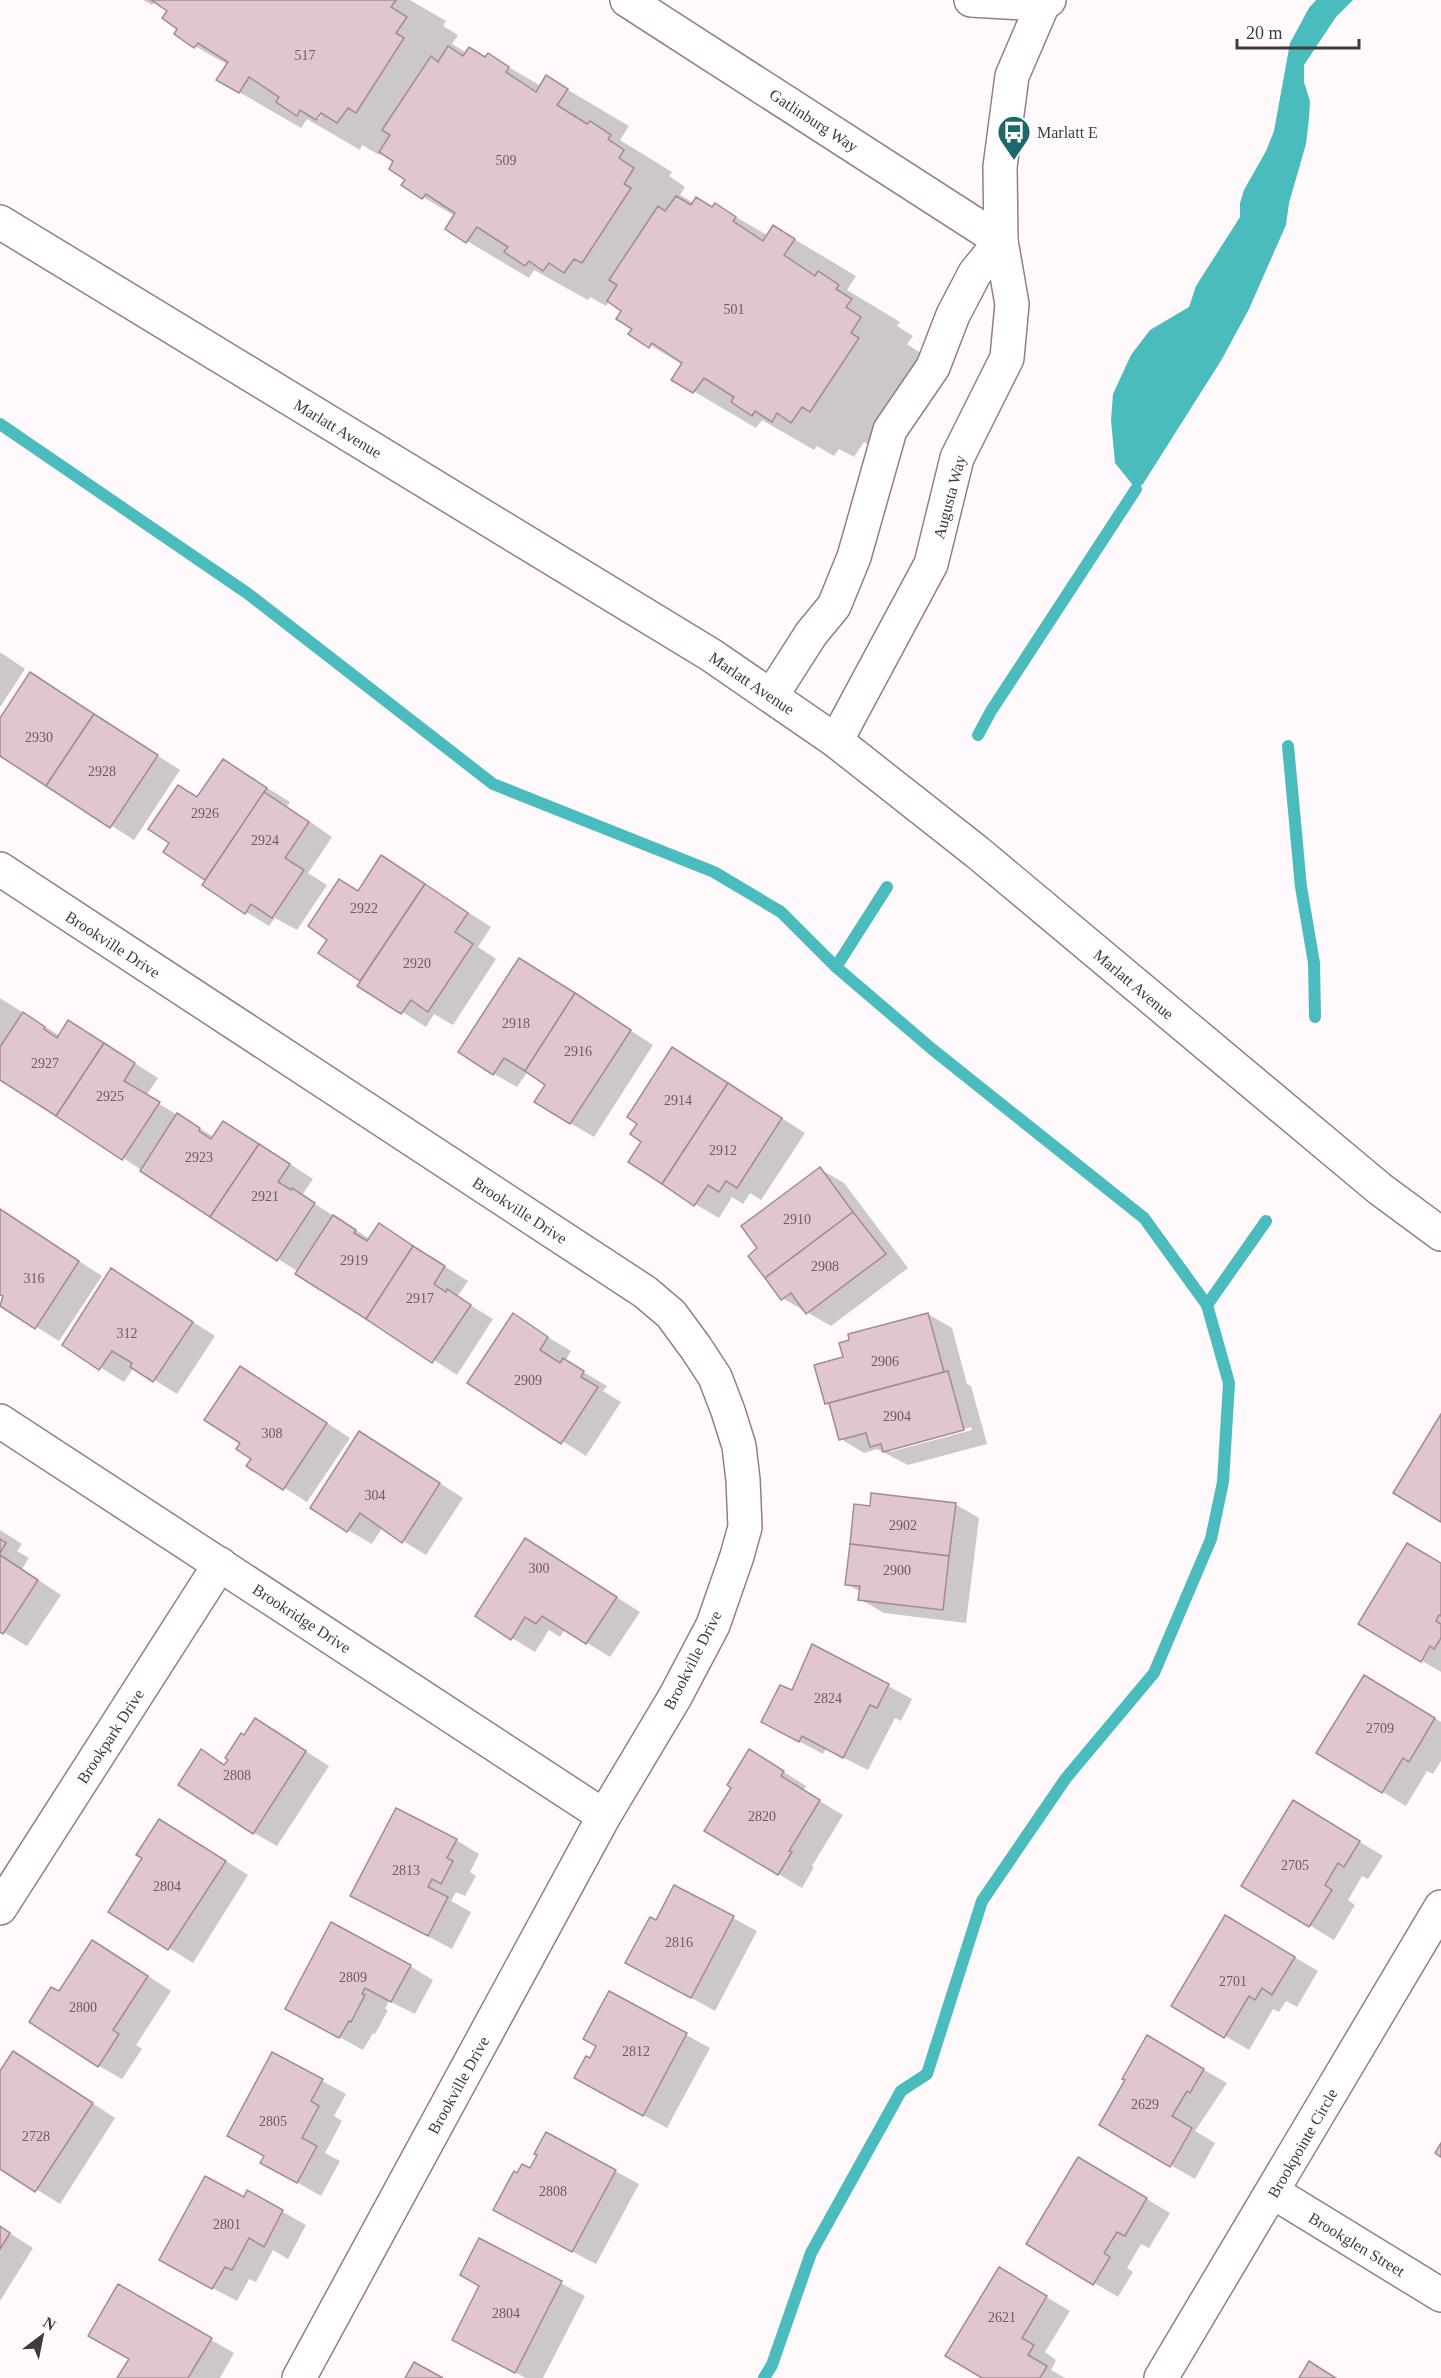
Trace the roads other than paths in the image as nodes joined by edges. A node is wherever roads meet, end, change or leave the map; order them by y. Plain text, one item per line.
1 (627, 0) edge
2 (971, 0) edge
3 (1046, 2) edge
4 (0, 222) edge
5 (1001, 241) junction
6 (772, 695) junction
7 (836, 741) junction
8 (0, 869) edge
9 (1441, 1234) edge
10 (0, 1421) edge
11 (220, 1564) junction
12 (604, 1816) junction
13 (1441, 1907) edge
14 (0, 1908) edge
15 (1273, 2192) junction
16 (1441, 2295) edge
17 (299, 2378) edge
18 (1161, 2378) edge

1 - 5 street, Gatlinburg Way
2 - 3 street
3 - 5 street, Augusta Way
4 - 6 street, Marlatt Avenue
5 - 6 street
5 - 7 street, Augusta Way
6 - 7 street, Marlatt Avenue
7 - 9 street, Marlatt Avenue
8 - 12 street, Brookville Drive
10 - 11 street, Brookridge Drive
11 - 12 street, Brookridge Drive
11 - 14 street, Brookpark Drive
12 - 17 street, Brookville Drive
13 - 15 street, Brookpointe Circle
15 - 16 street, Brookglen Street
15 - 18 street, Brookpointe Circle

